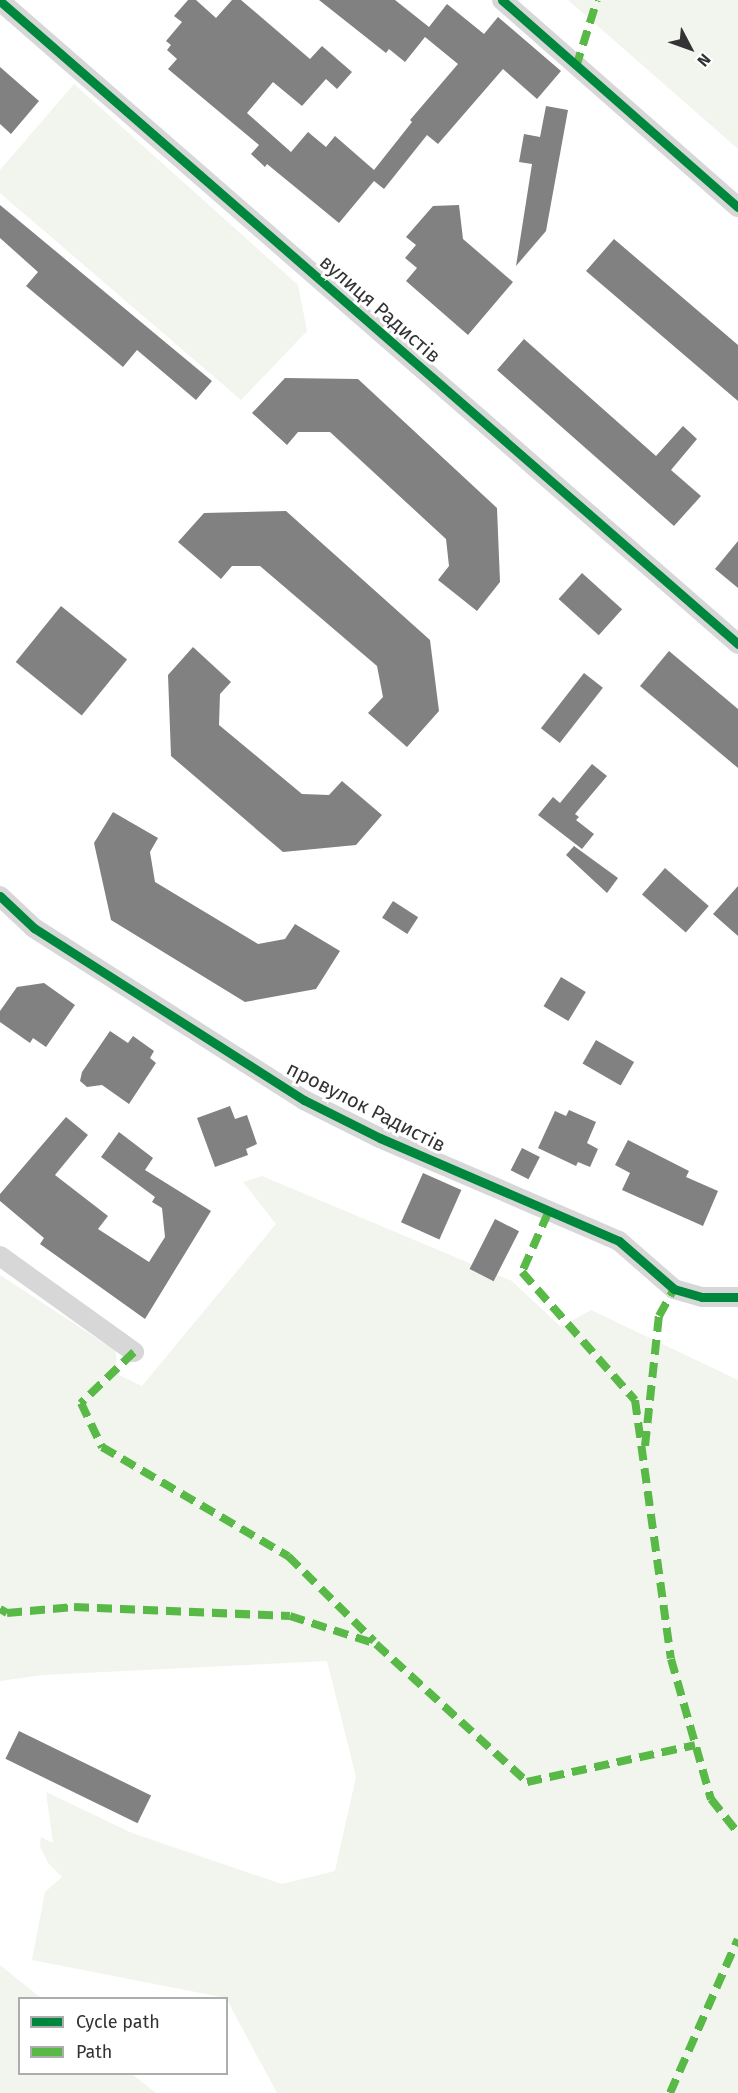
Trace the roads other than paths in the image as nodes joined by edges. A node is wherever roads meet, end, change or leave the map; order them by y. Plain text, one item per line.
1 (502, 0) edge
2 (0, 1) edge
3 (738, 207) edge
4 (738, 644) edge
5 (0, 896) edge
6 (0, 1256) edge
7 (738, 1297) edge
8 (134, 1352) dead end

1 - 3 street
2 - 4 street, вулиця Радистів
5 - 7 street, провулок Радистів
6 - 8 street

